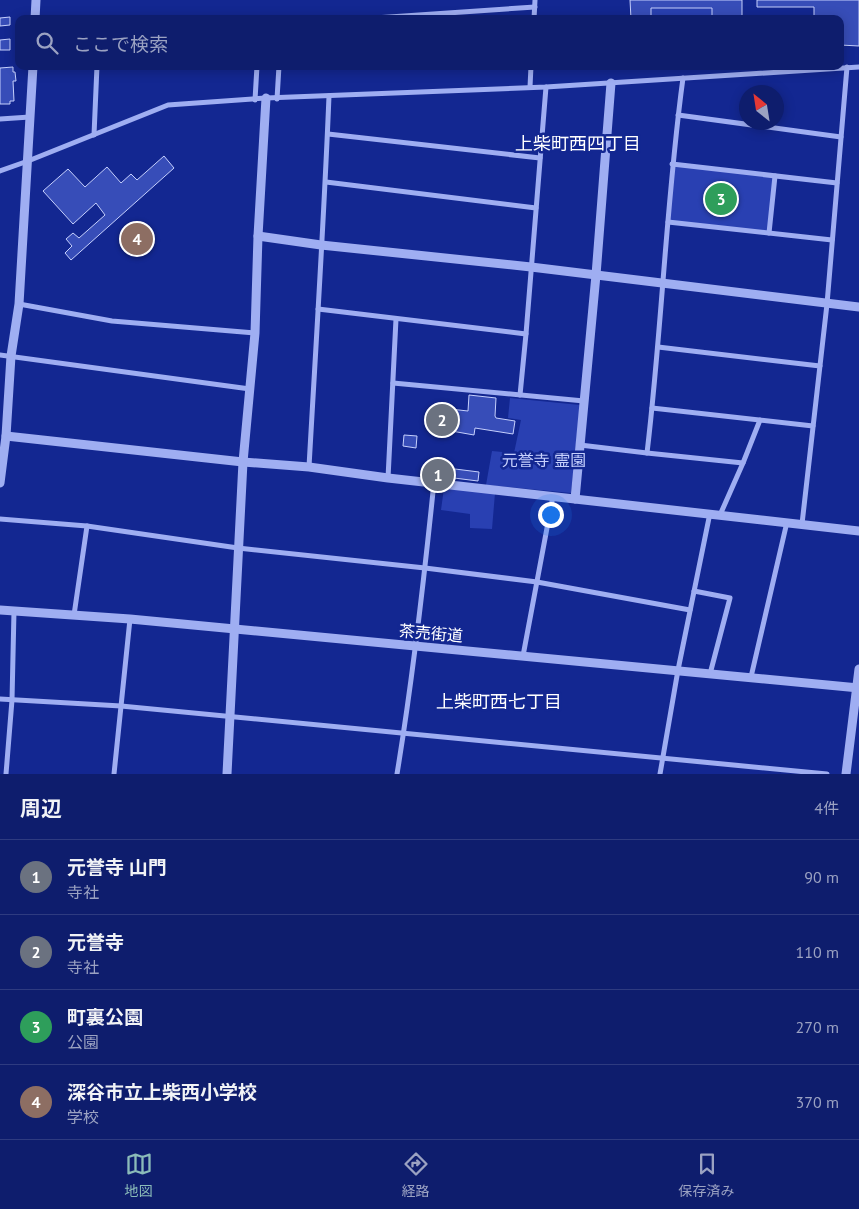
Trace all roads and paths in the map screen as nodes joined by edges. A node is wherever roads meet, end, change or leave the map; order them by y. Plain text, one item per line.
1 (36, 0) edge
2 (535, 0) edge
3 (535, 7) junction
4 (35, 15) edge
5 (418, 15) edge
6 (534, 15) edge
7 (844, 67) edge
8 (847, 67) junction
9 (859, 67) edge
10 (33, 70) edge
11 (97, 70) edge
12 (257, 70) edge
13 (279, 70) edge
14 (531, 70) edge
15 (802, 70) edge
16 (683, 78) junction
17 (611, 83) junction
18 (530, 87) junction
19 (546, 87) junction
20 (329, 96) junction
21 (266, 98) junction
22 (277, 99) junction
23 (255, 100) junction
24 (678, 115) junction
25 (30, 117) junction
26 (0, 118) edge
27 (328, 134) junction
28 (94, 135) junction
29 (841, 137) junction
30 (540, 158) junction
31 (28, 161) junction
32 (672, 164) junction
33 (0, 171) edge
34 (775, 176) junction
35 (326, 182) junction
36 (837, 184) junction
37 (536, 208) junction
38 (668, 222) junction
39 (768, 233) junction
40 (258, 236) junction
41 (832, 240) junction
42 (321, 245) junction
43 (531, 267) junction
44 (596, 275) junction
45 (663, 284) junction
46 (19, 304) junction
47 (826, 304) junction
48 (859, 307) edge
49 (318, 309) junction
50 (396, 320) junction
51 (255, 333) junction
52 (526, 334) junction
53 (658, 347) junction
54 (0, 354) edge
55 (11, 356) junction
56 (820, 366) junction
57 (393, 383) junction
58 (250, 389) junction
59 (520, 395) junction
60 (584, 401) junction
61 (652, 408) junction
62 (760, 420) junction
63 (813, 426) junction
64 (3, 435) edge
65 (580, 445) junction
66 (647, 452) junction
67 (243, 462) junction
68 (744, 463) junction
69 (309, 467) junction
70 (388, 478) junction
71 (0, 482) edge
72 (434, 482) junction
73 (553, 496) junction
74 (575, 498) junction
75 (710, 513) junction
76 (720, 514) junction
77 (0, 519) edge
78 (787, 522) junction
79 (802, 524) junction
80 (87, 526) junction
81 (859, 531) edge
82 (238, 548) junction
83 (425, 568) junction
84 (537, 582) junction
85 (694, 591) junction
86 (0, 610) edge
87 (690, 610) junction
88 (14, 612) junction
89 (74, 615) junction
90 (130, 619) junction
91 (234, 630) junction
92 (414, 646) junction
93 (523, 656) junction
94 (859, 669) edge
95 (678, 670) junction
96 (710, 674) junction
97 (751, 678) junction
98 (858, 688) edge
99 (0, 699) edge
100 (12, 700) junction
101 (121, 706) junction
102 (230, 717) junction
103 (404, 732) junction
104 (662, 758) junction
105 (780, 772) edge
106 (6, 774) edge
107 (114, 774) edge
108 (227, 774) edge
109 (397, 774) edge
110 (660, 774) edge
111 (827, 774) edge
112 (846, 774) edge

1 - 4 street
2 - 3 street
3 - 5 street
3 - 6 street
7 - 8 street
8 - 9 street
8 - 29 street
10 - 25 street
11 - 28 street
12 - 23 street
13 - 22 street
14 - 18 street
15 - 16 street
16 - 17 street
16 - 24 street
17 - 19 street
17 - 44 street
18 - 19 street
18 - 20 street
19 - 30 street
20 - 22 street
20 - 27 street
21 - 22 street
21 - 23 street
21 - 40 street
23 - 28 street
24 - 29 street
24 - 32 street
25 - 26 street
25 - 31 street
27 - 30 street
27 - 35 street
28 - 31 street
29 - 36 street
30 - 37 street
31 - 33 street
31 - 46 street
32 - 34 street
32 - 38 street
34 - 36 street
34 - 39 street
35 - 37 street
35 - 42 street
36 - 41 street
37 - 43 street
38 - 39 street
38 - 45 street
39 - 41 street
40 - 42 street
40 - 51 street
41 - 47 street
42 - 43 street
42 - 49 street
43 - 44 street
43 - 52 street
44 - 45 street
44 - 60 street
45 - 47 street
45 - 53 street
46 - 51 street
46 - 55 street
47 - 48 street
47 - 56 street
49 - 50 street
49 - 69 street
50 - 52 street
50 - 57 street
51 - 58 street
52 - 59 street
53 - 56 street
53 - 61 street
54 - 55 street
55 - 58 street
55 - 64 street
56 - 63 street
57 - 59 street
57 - 70 street
58 - 67 street
59 - 60 street
60 - 65 street
61 - 62 street
61 - 66 street
62 - 63 street
62 - 68 street
63 - 79 street
64 - 67 street
64 - 71 street
65 - 66 street
65 - 74 street
66 - 68 street
67 - 69 street
67 - 82 street
68 - 76 street
69 - 70 street
70 - 72 street
72 - 73 street
72 - 83 street
73 - 74 street
73 - 84 street
74 - 75 street
75 - 76 street
75 - 85 street
76 - 78 street
77 - 80 street
78 - 79 street
78 - 97 street
79 - 81 street
80 - 82 street
80 - 89 street
82 - 83 street
82 - 91 street
83 - 84 street
83 - 92 street
84 - 87 street
84 - 93 street
85 - 87 street
85 - 96 street
86 - 88 street, 茶売街道
87 - 95 street
88 - 89 street, 茶売街道
88 - 100 street
89 - 90 street, 茶売街道
90 - 91 street, 茶売街道
90 - 101 street
91 - 92 street, 茶売街道
91 - 102 street
92 - 93 street, 茶売街道
92 - 103 street
93 - 95 street, 茶売街道
94 - 98 street
95 - 96 street, 茶売街道
95 - 104 street
96 - 97 street, 茶売街道
97 - 98 street, 茶売街道
98 - 112 street
99 - 100 street
100 - 101 street
100 - 106 street
101 - 102 street
101 - 107 street
102 - 103 street
102 - 108 street
103 - 104 street
103 - 109 street
104 - 105 street
104 - 110 street
105 - 111 street

